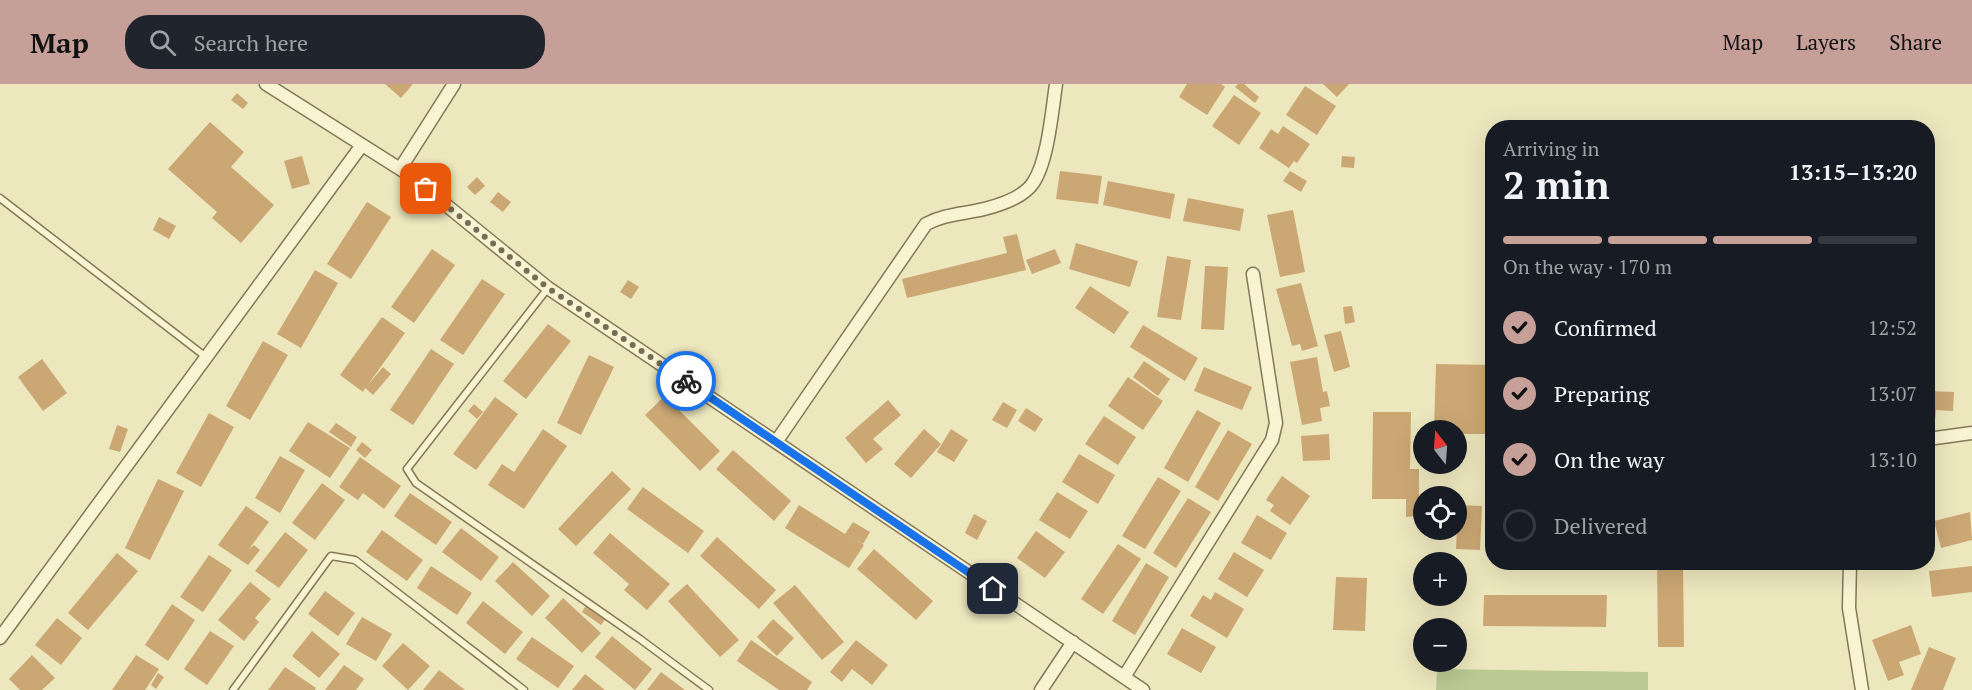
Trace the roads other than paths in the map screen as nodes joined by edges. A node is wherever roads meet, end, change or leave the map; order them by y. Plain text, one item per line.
1 (266, 84) edge
2 (454, 84) edge
3 (1056, 84) edge
4 (362, 146) junction
5 (400, 170) junction
6 (0, 198) edge
7 (1253, 274) dead end
8 (548, 288) junction
9 (207, 357) junction
10 (1972, 434) edge
11 (1935, 438) edge
12 (776, 442) junction
13 (1850, 570) edge
14 (0, 638) edge
15 (1073, 642) junction
16 (1124, 677) junction
17 (233, 690) edge
18 (524, 690) edge
19 (709, 690) edge
20 (1041, 690) edge
21 (1143, 690) edge
22 (1862, 690) edge

1 - 4 street
2 - 5 street
3 - 12 street
4 - 5 street
4 - 9 street
5 - 8 street
6 - 9 lane
7 - 16 street
8 - 12 street
8 - 19 lane
9 - 14 street
10 - 11 street
12 - 15 street
13 - 22 street
15 - 16 street
15 - 20 street
16 - 21 street
17 - 18 lane

